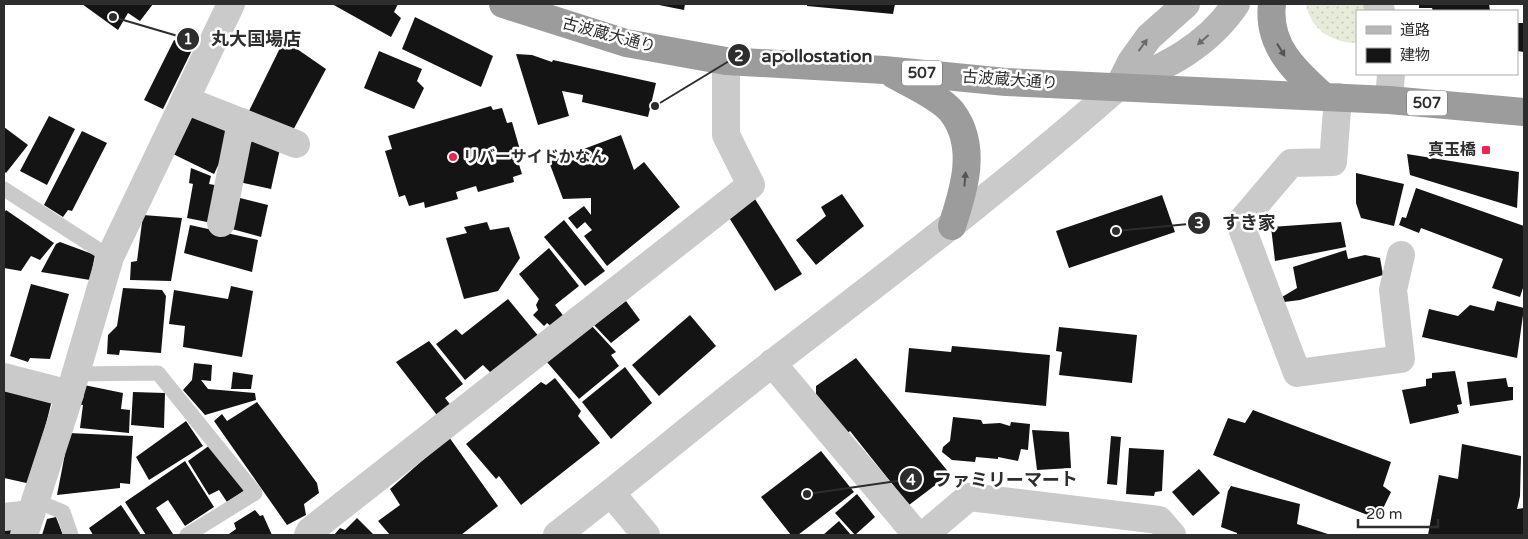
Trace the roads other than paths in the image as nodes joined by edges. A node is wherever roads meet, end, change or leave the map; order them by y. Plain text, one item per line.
1 (230, 4) edge
2 (503, 4) edge
3 (1186, 4) edge
4 (1236, 4) edge
5 (1272, 4) edge
6 (726, 61) junction
7 (884, 70) junction
8 (1119, 86) junction
9 (1390, 87) edge
10 (1330, 96) junction
11 (185, 100) junction
12 (1524, 112) edge
13 (241, 122) junction
14 (296, 144) dead end
15 (4, 189) edge
16 (221, 223) dead end
17 (952, 226) junction
18 (1401, 255) dead end
19 (110, 257) junction
20 (772, 363) junction
21 (4, 377) edge
22 (73, 384) junction
23 (611, 493) junction
24 (4, 517) edge
25 (30, 517) edge
26 (71, 535) edge
27 (187, 535) edge
28 (308, 535) edge
29 (557, 535) edge
30 (646, 535) edge
31 (917, 535) edge
32 (924, 535) edge
33 (1172, 535) edge

1 - 11 street
2 - 6 highway, 古波蔵大通り / 507
8 -> 3 main road
4 -> 8 main road
5 -> 10 highway
6 - 7 highway, 古波蔵大通り / 507
6 - 28 street
7 - 8 highway, 古波蔵大通り / 507
17 -> 7 highway
8 - 10 highway, 古波蔵大通り / 507
8 - 17 street
9 - 10 highway, 古波蔵大通り / 507
9 - 12 highway, 古波蔵大通り / 507
10 - 18 street
11 - 13 street
11 - 19 street
13 - 14 street
13 - 16 street
15 - 19 lane
17 - 20 street
19 - 22 street
20 - 23 street
20 - 31 street
21 - 22 street
22 - 25 street
22 - 27 lane
23 - 29 street
23 - 30 street
24 - 25 street
25 - 26 lane
32 - 33 street

